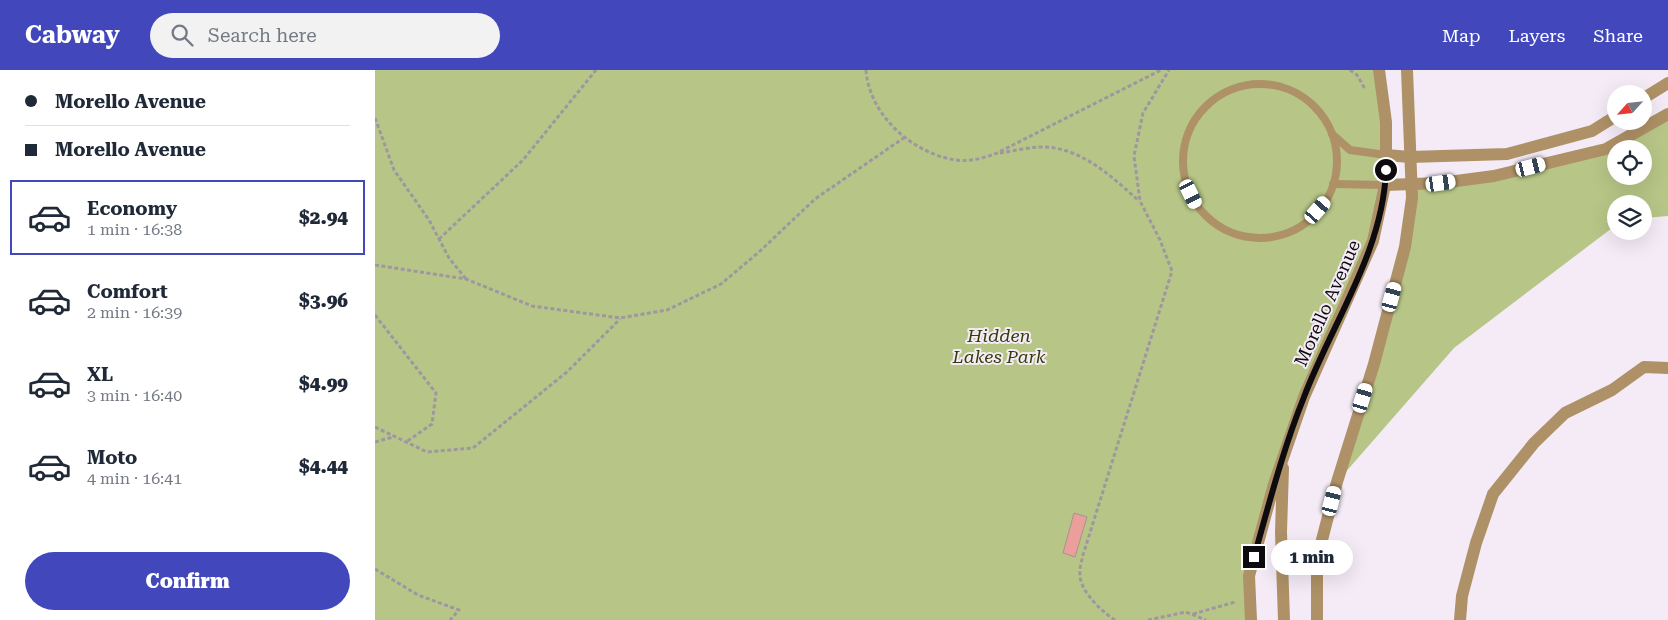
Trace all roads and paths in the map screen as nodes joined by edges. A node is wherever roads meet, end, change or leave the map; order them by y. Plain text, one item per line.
1 (596, 70) edge
2 (866, 70) edge
3 (1161, 70) edge
4 (1169, 70) edge
5 (1379, 70) edge
6 (1407, 70) edge
7 (1668, 83) edge
8 (1653, 92) edge
9 (1668, 114) edge
10 (375, 118) edge
11 (1607, 122) edge
12 (1332, 134) junction
13 (905, 137) junction
14 (997, 153) junction
15 (1387, 154) junction
16 (1411, 157) junction
17 (1333, 184) junction
18 (1411, 184) junction
19 (1385, 185) junction
20 (1140, 201) junction
21 (439, 240) junction
22 (375, 265) edge
23 (466, 279) junction
24 (375, 315) edge
25 (620, 318) junction
26 (1668, 368) edge
27 (375, 427) edge
28 (394, 437) junction
29 (375, 442) edge
30 (406, 442) junction
31 (1284, 456) junction
32 (375, 569) edge
33 (1236, 610) dead end
34 (1193, 614) junction
35 (450, 620) edge
36 (1115, 620) edge
37 (1148, 620) edge
38 (1206, 620) edge
39 (1251, 620) edge
40 (1284, 620) edge
41 (1317, 620) edge
42 (1460, 620) edge

1 - 21 path
2 - 13 path
3 - 14 path
4 - 20 path
5 - 15 street, Morello Avenue
6 - 16 street
7 - 8 street
9 - 18 street
10 - 21 path
11 - 16 street
12 - 15 lane
12 - 17 lane
12 - 17 lane
13 - 14 path
13 - 25 path
14 - 20 path
15 - 16 street
15 - 19 street, Morello Avenue
16 - 18 street
17 - 19 lane
18 - 19 street
18 - 41 street
19 - 31 street, Morello Avenue
20 - 36 path
21 - 23 path
22 - 23 path
23 - 25 path
24 - 30 path
25 - 30 path
26 - 42 street
27 - 28 path
28 - 29 path
28 - 30 path
31 - 39 street, Morello Avenue
31 - 40 street, Morello Avenue
32 - 35 path
33 - 34 path
34 - 37 path
34 - 38 path

